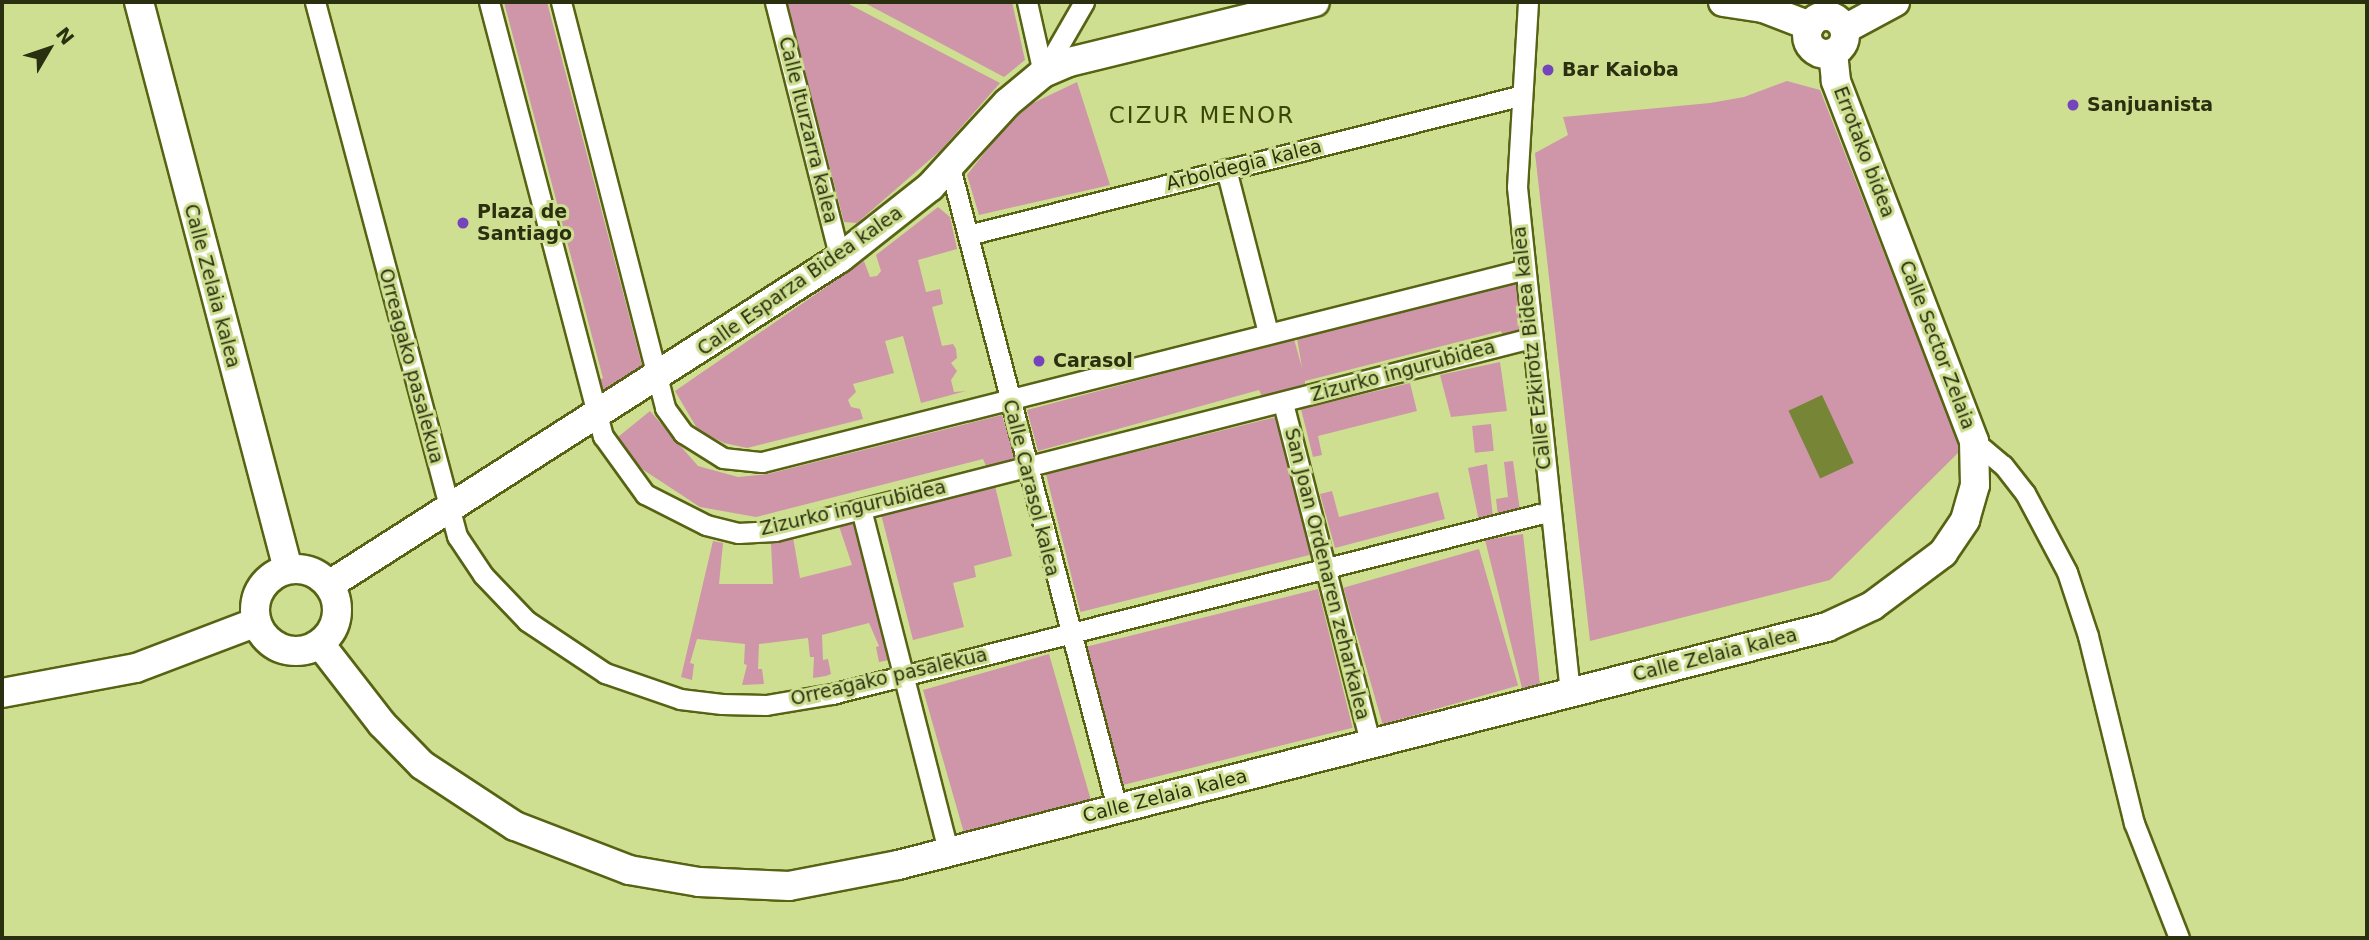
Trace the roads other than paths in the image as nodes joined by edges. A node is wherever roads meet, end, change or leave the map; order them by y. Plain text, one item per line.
1 (139, 2) edge
2 (315, 2) edge
3 (489, 2) edge
4 (561, 2) edge
5 (775, 2) edge
6 (1027, 2) edge
7 (1084, 2) edge
8 (1315, 2) edge
9 (1528, 2) edge
10 (1723, 2) edge
11 (1895, 2) edge
12 (1851, 25) edge
13 (1043, 73) junction
14 (1519, 96) junction
15 (950, 167) junction
16 (1226, 169) junction
17 (968, 235) junction
18 (1901, 249) joint
19 (840, 258) junction
20 (1522, 270) junction
21 (1268, 333) junction
22 (1531, 338) junction
23 (657, 379) junction
24 (1008, 401) junction
25 (1283, 403) junction
26 (596, 417) junction
27 (1974, 441) junction
28 (1026, 466) junction
29 (861, 509) junction
30 (449, 512) junction
31 (1539, 513) dead end
32 (1325, 568) junction
33 (288, 569) junction
34 (329, 585) junction
35 (257, 622) junction
36 (1068, 634) junction
37 (320, 644) junction
38 (903, 676) junction
39 (2, 693) edge
40 (1570, 693) junction
41 (1371, 745) junction
42 (1117, 808) junction
43 (948, 850) junction
44 (2179, 938) edge

1 - 33 street, Calle Zelaia kalea
2 - 30 street, Orreagako pasalekua
3 - 26 street, Zizurko ingurubidea
4 - 23 street
5 - 19 street, Calle Iturzarra kalea
6 - 13 street
7 - 13 street
8 - 13 street, Calle Esparza Bidea kalea
9 - 14 street, Calle Ezkirotz Bidea kalea
10 - 12 street
11 - 12 street
12 - 18 street, Errotako bidea
13 - 15 street, Calle Esparza Bidea kalea
14 - 16 street, Arboldegia kalea
14 - 20 street, Calle Ezkirotz Bidea kalea
15 - 17 street, Calle Carasol kalea
15 - 19 street, Calle Esparza Bidea kalea
16 - 17 street, Arboldegia kalea
16 - 21 street
17 - 24 street, Calle Carasol kalea
18 - 27 street, Calle Sector Zelaia
19 - 23 street, Calle Esparza Bidea kalea
20 - 21 street
20 - 22 street, Calle Ezkirotz Bidea kalea
21 - 24 street
22 - 25 street, Zizurko ingurubidea
22 - 40 street, Calle Ezkirotz Bidea kalea
23 - 24 street
23 - 26 street, Calle Esparza Bidea kalea
24 - 28 street, Calle Carasol kalea
25 - 28 street, Zizurko ingurubidea
25 - 32 street, San Joan Ordenaren zeharkalea
26 - 29 street, Zizurko ingurubidea
26 - 30 street, Calle Esparza Bidea kalea
27 - 40 street, Calle Zelaia kalea
27 - 44 street
28 - 29 street, Zizurko ingurubidea
28 - 36 street, Calle Carasol kalea
29 - 38 street
30 - 34 street, Calle Esparza Bidea kalea
30 - 38 street, Orreagako pasalekua
31 - 32 street, Orreagako pasalekua
32 - 36 street, Orreagako pasalekua
32 - 41 street, San Joan Ordenaren zeharkalea
33 - 34 street
33 - 35 street
34 - 37 street
35 - 37 street
35 - 39 street
36 - 38 street, Orreagako pasalekua
36 - 42 street, Calle Carasol kalea
37 - 43 street, Calle Zelaia kalea
38 - 43 street
40 - 41 street, Calle Zelaia kalea
41 - 42 street, Calle Zelaia kalea
42 - 43 street, Calle Zelaia kalea

